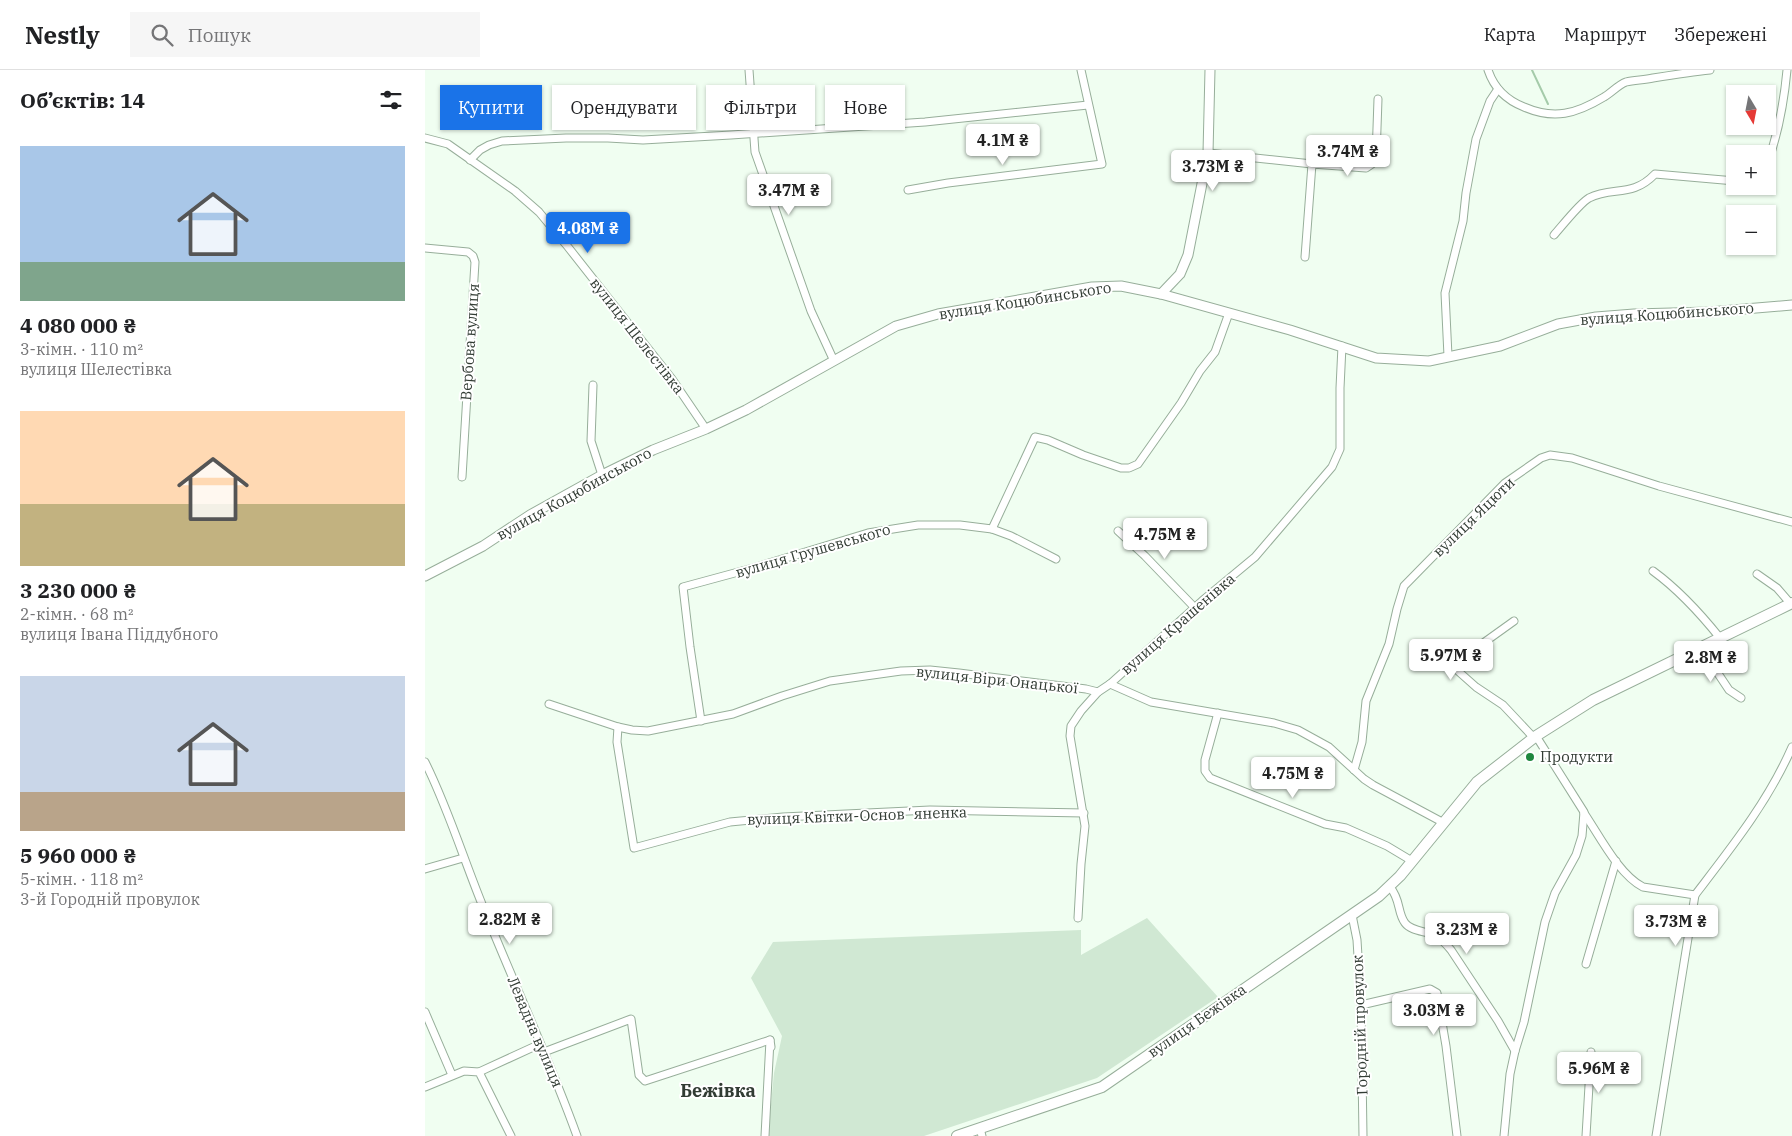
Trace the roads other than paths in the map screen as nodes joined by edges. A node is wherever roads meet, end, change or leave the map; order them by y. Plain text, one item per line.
1 (749, 70) edge
2 (1081, 70) edge
3 (1210, 70) edge
4 (1488, 70) edge
5 (1710, 70) edge
6 (1787, 70) edge
7 (1498, 88) junction
8 (1379, 100) dead end
9 (1088, 105) junction
10 (753, 134) junction
11 (425, 138) edge
12 (1774, 145) edge
13 (1208, 153) junction
14 (469, 160) junction
15 (1312, 164) junction
16 (1726, 180) edge
17 (908, 190) dead end
18 (1554, 235) dead end
19 (425, 248) edge
20 (1305, 257) dead end
21 (1161, 294) junction
22 (1792, 305) edge
23 (1229, 313) junction
24 (1342, 346) junction
25 (1448, 356) junction
26 (834, 361) junction
27 (593, 385) dead end
28 (706, 428) junction
29 (602, 475) junction
30 (462, 477) dead end
31 (1792, 522) edge
32 (992, 529) junction
33 (1118, 531) dead end
34 (1057, 559) dead end
35 (1653, 571) dead end
36 (1757, 574) dead end
37 (425, 576) edge
38 (1791, 603) edge
39 (1195, 608) junction
40 (1514, 622) dead end
41 (1720, 638) junction
42 (1701, 648) junction
43 (1109, 684) junction
44 (1098, 692) junction
45 (1741, 698) dead end
46 (549, 704) dead end
47 (1218, 713) junction
48 (701, 721) junction
49 (618, 727) junction
50 (1535, 737) junction
51 (1792, 748) edge
52 (425, 762) edge
53 (1353, 770) junction
54 (1584, 812) junction
55 (1084, 813) junction
56 (1444, 823) junction
57 (463, 858) junction
58 (1413, 861) junction
59 (1616, 861) junction
60 (425, 869) edge
61 (1390, 887) junction
62 (1695, 895) junction
63 (1352, 915) junction
64 (1078, 918) dead end
65 (1586, 964) dead end
66 (1361, 1005) junction
67 (425, 1012) edge
68 (540, 1044) junction
69 (1515, 1051) junction
70 (544, 1052) junction
71 (1591, 1052) dead end
72 (479, 1072) junction
73 (452, 1075) junction
74 (425, 1087) edge
75 (981, 1132) edge
76 (511, 1136) edge
77 (577, 1136) edge
78 (765, 1136) edge
79 (957, 1136) edge
80 (1363, 1136) edge
81 (1457, 1136) edge
82 (1504, 1136) edge
83 (1586, 1136) edge
84 (1656, 1136) edge

1 - 10 street
2 - 9 street
3 - 13 street
4 - 7 street
5 - 7 street
6 - 12 street
7 - 25 street
8 - 15 street
9 - 10 street
9 - 17 street
10 - 14 street
10 - 26 street
11 - 14 street, вулиця Шелестівка
13 - 15 street
13 - 21 street
14 - 28 street, вулиця Шелестівка
15 - 20 street
16 - 18 street
19 - 30 street, Вербова вулиця
21 - 23 street, вулиця Коцюбинського
21 - 26 street, вулиця Коцюбинського
22 - 25 street, вулиця Коцюбинського
23 - 24 street, вулиця Коцюбинського
23 - 32 street
24 - 25 street, вулиця Коцюбинського
24 - 39 street, вулиця Крашенівка
26 - 28 street, вулиця Коцюбинського
27 - 29 street
28 - 29 street, вулиця Коцюбинського
29 - 37 street, вулиця Коцюбинського
31 - 53 street, вулиця Яцюти
32 - 34 street
32 - 48 street, вулиця Грушевського
33 - 39 street
35 - 41 street
36 - 38 street
38 - 41 main road, вулиця Бежівка
39 - 43 street, вулиця Крашенівка
40 - 50 street
41 - 42 main road, вулиця Бежівка
42 - 45 street
42 - 50 main road, вулиця Бежівка
43 - 44 street, вулиця Крашенівка
43 - 47 street
44 - 48 street, вулиця Віри Онацької
44 - 55 street, вулиця Крашенівка
46 - 49 street, вулиця Віри Онацької
47 - 53 street
47 - 58 street
48 - 49 street, вулиця Віри Онацької
49 - 55 street, вулиця Квітки-Основʼяненка
50 - 54 street
50 - 56 main road, вулиця Бежівка
51 - 62 street
52 - 57 street, Левадна вулиця
53 - 56 street
54 - 59 street
54 - 69 street
55 - 64 street, вулиця Крашенівка
56 - 58 main road, вулиця Бежівка
57 - 60 street
57 - 68 street, Левадна вулиця
58 - 61 main road, вулиця Бежівка
59 - 62 street
59 - 65 street
61 - 63 main road, вулиця Бежівка
61 - 69 street
62 - 84 street
63 - 66 street, Городній провулок
63 - 75 main road, вулиця Бежівка
66 - 80 street, Городній провулок
66 - 81 street
67 - 73 street
68 - 70 street, Левадна вулиця
68 - 72 street
69 - 82 street
70 - 77 street, Левадна вулиця
70 - 78 street
71 - 83 street
72 - 73 street
72 - 76 street
73 - 74 street
75 - 79 main road, вулиця Бежівка

